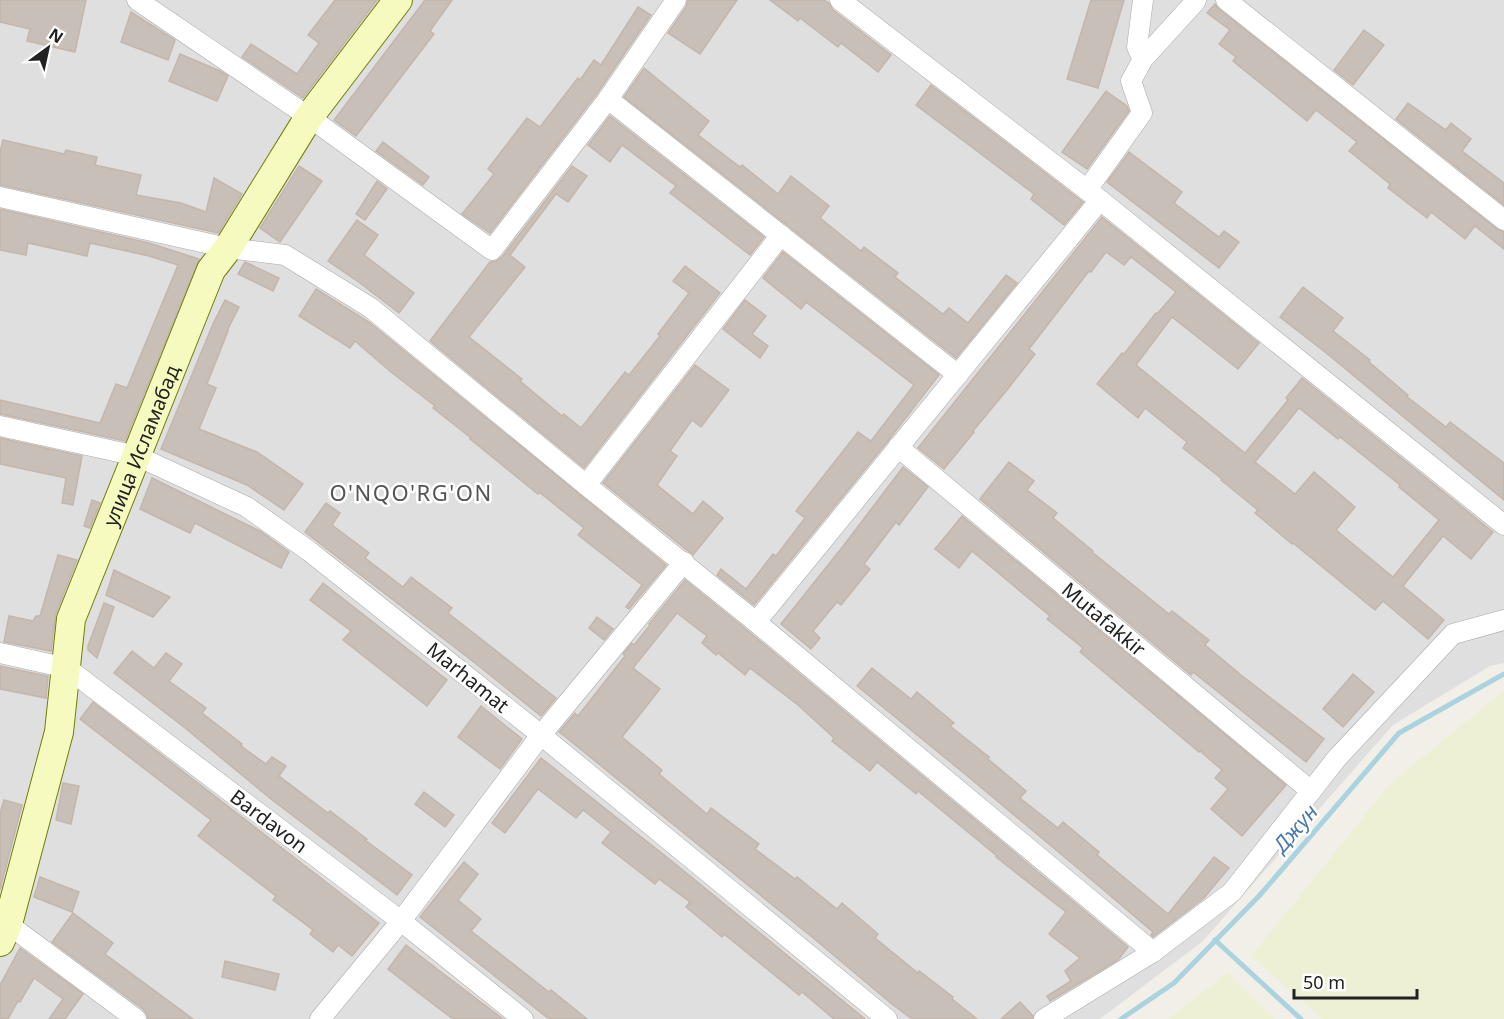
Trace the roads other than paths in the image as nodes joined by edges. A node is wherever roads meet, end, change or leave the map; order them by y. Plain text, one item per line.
1 (139, 0) edge
2 (398, 0) edge
3 (676, 0) edge
4 (1143, 0) edge
5 (1196, 0) edge
6 (1226, 0) edge
7 (849, 3) edge
8 (1143, 59) junction
9 (608, 99) junction
10 (309, 117) junction
11 (1093, 195) junction
12 (0, 197) edge
13 (1504, 220) edge
14 (781, 235) junction
15 (228, 248) junction
16 (958, 375) junction
17 (0, 426) edge
18 (898, 447) junction
19 (137, 456) junction
20 (586, 485) junction
21 (1504, 525) edge
22 (684, 562) junction
23 (1504, 620) edge
24 (756, 622) junction
25 (0, 653) edge
26 (67, 668) junction
27 (541, 735) junction
28 (1311, 791) junction
29 (401, 921) junction
30 (4, 933) edge
31 (1153, 952) junction
32 (136, 1019) edge
33 (320, 1019) edge
34 (523, 1019) edge
35 (887, 1019) edge
36 (1044, 1019) edge

1 - 10 street
2 - 10 street, улица Исламабад
3 - 9 street
4 - 8 street
5 - 8 street
6 - 13 street
7 - 11 street
8 - 11 street
9 - 10 street
9 - 14 street
10 - 15 street, улица Исламабад
11 - 16 street
11 - 21 street
12 - 15 street
14 - 16 street
14 - 20 street
15 - 19 street, улица Исламабад
15 - 20 street
16 - 18 street
17 - 19 street, Marhamat
18 - 24 street
18 - 28 street, Mutafakkir
19 - 26 street, улица Исламабад
19 - 27 street, Marhamat
20 - 22 street
22 - 24 street
22 - 27 street
23 - 28 street
24 - 31 street
25 - 26 street, Bardavon
26 - 29 street, Bardavon
26 - 30 street, улица Исламабад
27 - 29 street
27 - 35 street, Marhamat
28 - 31 street
29 - 33 street
29 - 34 street, Bardavon
30 - 32 street
31 - 36 street

